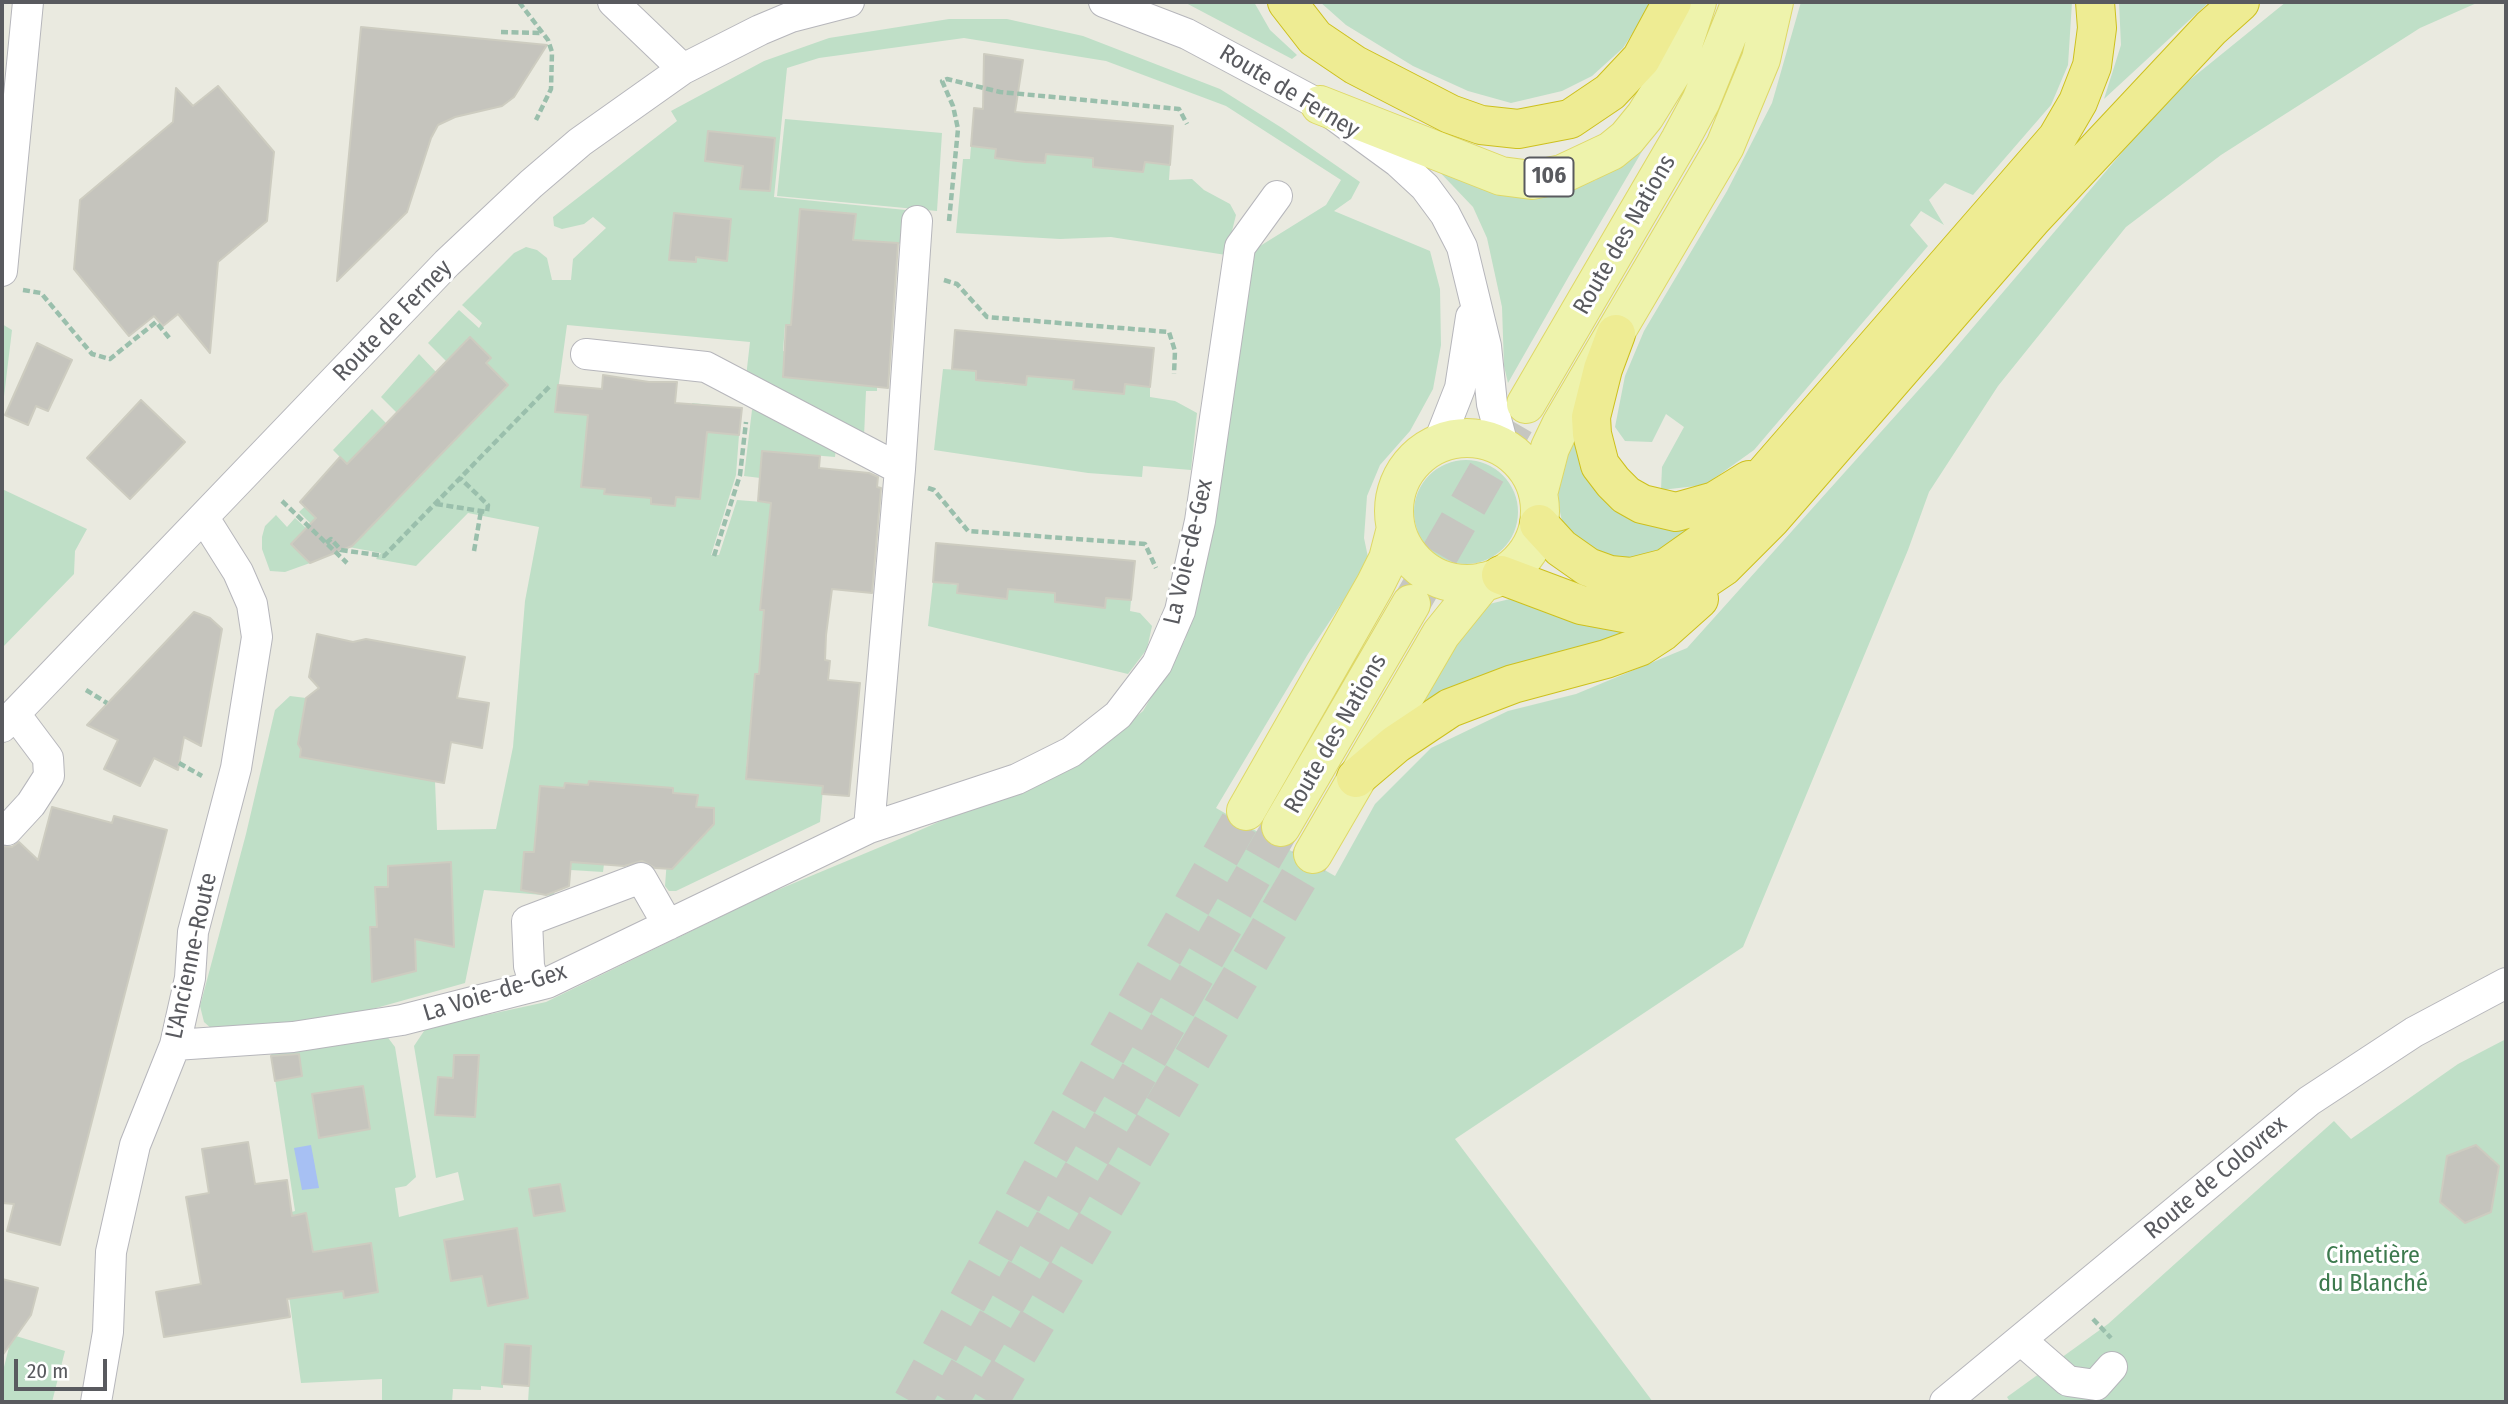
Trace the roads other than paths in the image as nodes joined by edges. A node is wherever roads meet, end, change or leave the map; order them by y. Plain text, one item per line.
1 (28, 2) edge
2 (613, 2) edge
3 (849, 2) edge
4 (1104, 2) edge
5 (1287, 2) edge
6 (1672, 2) edge
7 (1697, 2) edge
8 (1724, 2) edge
9 (1741, 2) edge
10 (1774, 2) edge
11 (2095, 2) edge
12 (2239, 2) edge
13 (1715, 62) junction
14 (683, 69) junction
15 (1320, 105) junction
16 (1277, 196) dead end
17 (917, 221) dead end
18 (9, 280) edge
19 (1472, 300) junction
20 (1616, 334) junction
21 (586, 354) dead end
22 (1526, 404) tunnel mouth
23 (1438, 444) junction
24 (1504, 449) junction
25 (1782, 451) junction
26 (900, 469) junction
27 (1539, 509) junction
28 (204, 518) junction
29 (1396, 528) junction
30 (1723, 567) junction
31 (1492, 579) junction
32 (1411, 604) tunnel mouth
33 (8, 720) edge
34 (1356, 778) junction
35 (1246, 811) tunnel mouth
36 (1281, 827) tunnel mouth
37 (869, 828) junction
38 (7, 830) dead end
39 (1313, 854) tunnel mouth
40 (668, 925) junction
41 (2506, 983) edge
42 (535, 986) junction
43 (175, 1045) junction
44 (2022, 1341) junction
45 (2112, 1367) dead end
46 (96, 1402) edge
47 (1945, 1402) edge

1 - 18 street
2 - 14 street
3 - 14 street, Route de Ferney
4 - 15 street, Route de Ferney / 106
5 - 6 highway
7 - 15 main road, 106
8 - 13 main road, Route des Nations
9 - 13 main road, Route des Nations
10 - 20 main road
11 - 25 highway
12 - 30 highway
13 - 22 main road, Route des Nations
14 - 28 street, Route de Ferney
15 - 19 street, Route de Ferney / 106
16 - 37 street, La Voie-de-Gex
17 - 26 street
19 - 23 street, Route de Ferney / 106
19 - 24 street, Route de Ferney / 106
20 - 25 highway
20 - 27 main road
21 - 26 street
23 - 24 main road, 106
23 - 29 main road, 106
24 - 27 main road, 106
25 - 27 highway
26 - 37 street
27 - 31 main road
28 - 33 street, Route de Ferney
28 - 43 street, L'Ancienne-Route
29 - 31 main road
29 - 35 main road
30 - 31 highway
30 - 34 highway
31 - 34 main road
32 - 36 main road, Route des Nations
33 - 38 street
34 - 39 main road
37 - 40 street, La Voie-de-Gex
40 - 42 street, La Voie-de-Gex
40 - 42 street
41 - 44 street, Route de Colovrex
42 - 43 street, La Voie-de-Gex
43 - 46 street, L'Ancienne-Route
44 - 45 street
44 - 47 street, Route de Colovrex

